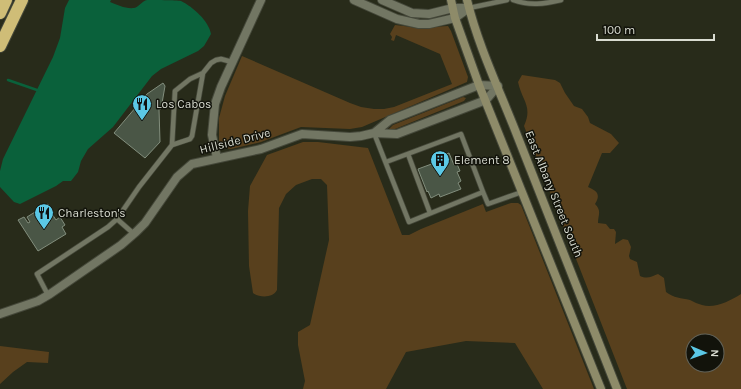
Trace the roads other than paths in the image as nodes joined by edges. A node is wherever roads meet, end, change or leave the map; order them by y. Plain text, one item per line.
1 (6, 0) edge
2 (22, 0) edge
3 (261, 0) edge
4 (354, 0) edge
5 (382, 0) edge
6 (507, 0) edge
7 (513, 0) edge
8 (561, 0) edge
9 (452, 4) edge
10 (468, 4) edge
11 (0, 13) edge
12 (455, 18) junction
13 (0, 46) edge
14 (232, 62) junction
15 (203, 73) junction
16 (479, 85) junction
17 (498, 86) junction
18 (486, 100) junction
19 (374, 133) junction
20 (172, 145) junction
21 (408, 154) junction
22 (217, 158) junction
23 (386, 162) junction
24 (483, 192) junction
25 (522, 192) junction
26 (430, 213) junction
27 (117, 219) junction
28 (134, 234) junction
29 (48, 295) junction
30 (0, 314) edge
31 (601, 389) edge
32 (617, 389) edge

1 - 11 highway
2 - 13 highway
3 - 14 street
4 - 12 street
5 - 9 street
6 - 10 lane
7 - 8 lane
9 - 10 street
9 - 12 main road
10 - 12 street
10 - 17 main road, East Albany Street South
12 - 16 main road
14 - 15 lane
14 - 22 street
15 - 20 lane
15 - 20 lane
16 - 17 street, Hillside Drive
16 - 18 main road
16 - 19 street, Hillside Drive
17 - 18 street
17 - 32 main road, East Albany Street South
18 - 19 street
18 - 25 main road
19 - 22 street, Hillside Drive
19 - 23 lane
20 - 27 lane
21 - 23 lane
21 - 24 lane
21 - 26 lane
22 - 28 street, Hillside Drive
23 - 26 lane
24 - 25 lane
24 - 26 lane
25 - 31 main road
27 - 28 lane
27 - 29 lane
28 - 29 street, Hillside Drive
29 - 30 street, Hillside Drive

